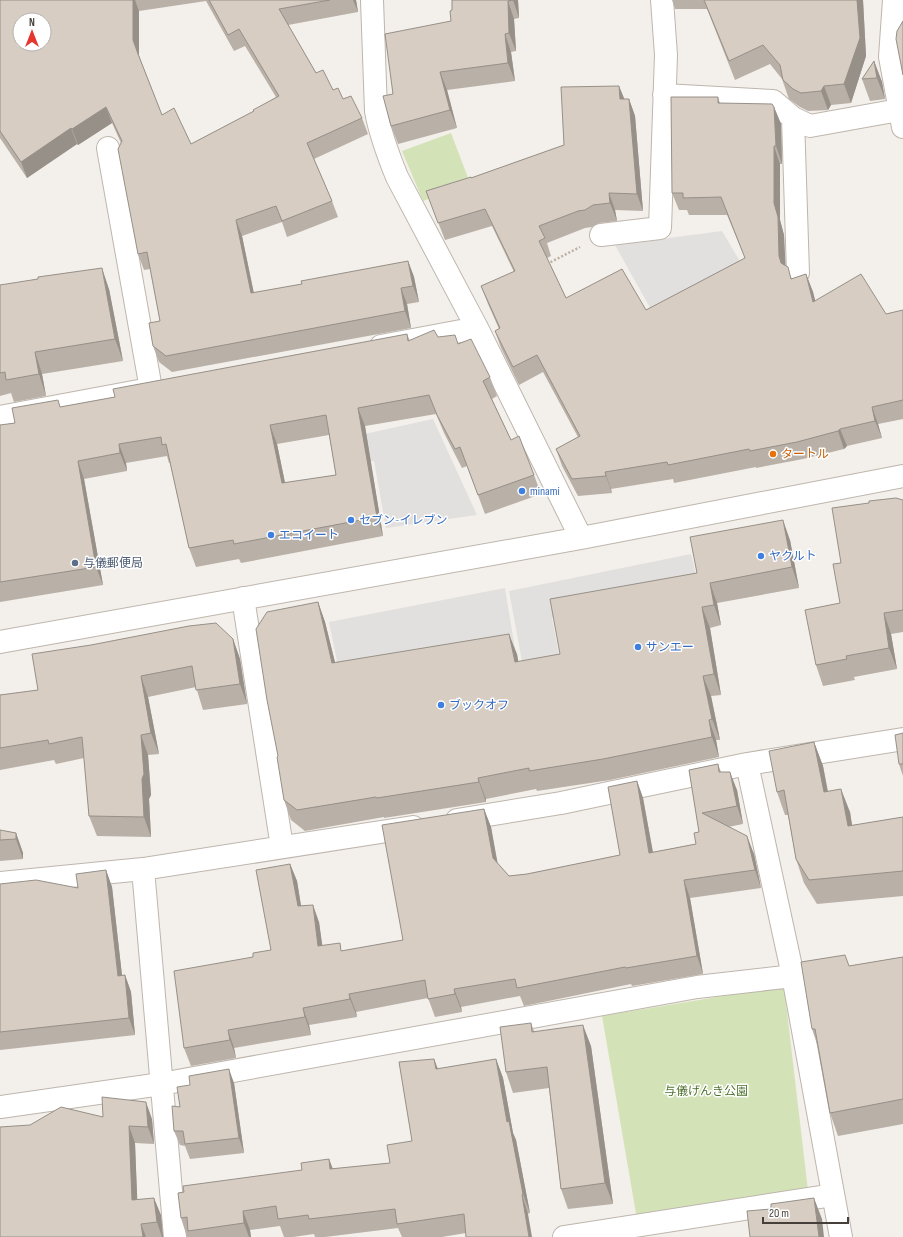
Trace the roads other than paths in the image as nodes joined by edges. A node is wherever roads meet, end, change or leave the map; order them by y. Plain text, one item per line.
1 (372, 0) edge
2 (662, 0) edge
3 (894, 0) edge
4 (664, 95) junction
5 (793, 118) junction
6 (901, 119) edge
7 (108, 148) dead end
8 (601, 236) road end
9 (798, 273) dead end
10 (477, 328) junction
11 (360, 350) edge
12 (174, 385) edge
13 (151, 389) junction
14 (0, 417) edge
15 (903, 476) edge
16 (581, 538) junction
17 (243, 598) junction
18 (0, 642) edge
19 (903, 739) edge
20 (747, 764) junction
21 (282, 847) junction
22 (143, 869) junction
23 (0, 883) edge
24 (793, 976) junction
25 (161, 1084) junction
26 (0, 1107) edge
27 (833, 1195) junction
28 (174, 1237) edge
29 (564, 1237) edge
30 (841, 1237) edge

1 - 10 street
2 - 4 street
3 - 6 street
4 - 5 street
4 - 8 street
5 - 6 street
5 - 9 street
7 - 13 street
10 - 11 street
10 - 16 street
12 - 13 street
13 - 14 street
15 - 16 street
16 - 17 street
17 - 18 street
17 - 21 street
19 - 20 street
20 - 21 street
20 - 24 street
21 - 22 street
22 - 23 street
22 - 25 street
24 - 25 street
24 - 27 street
25 - 26 street
25 - 28 street
27 - 29 street
27 - 30 street

